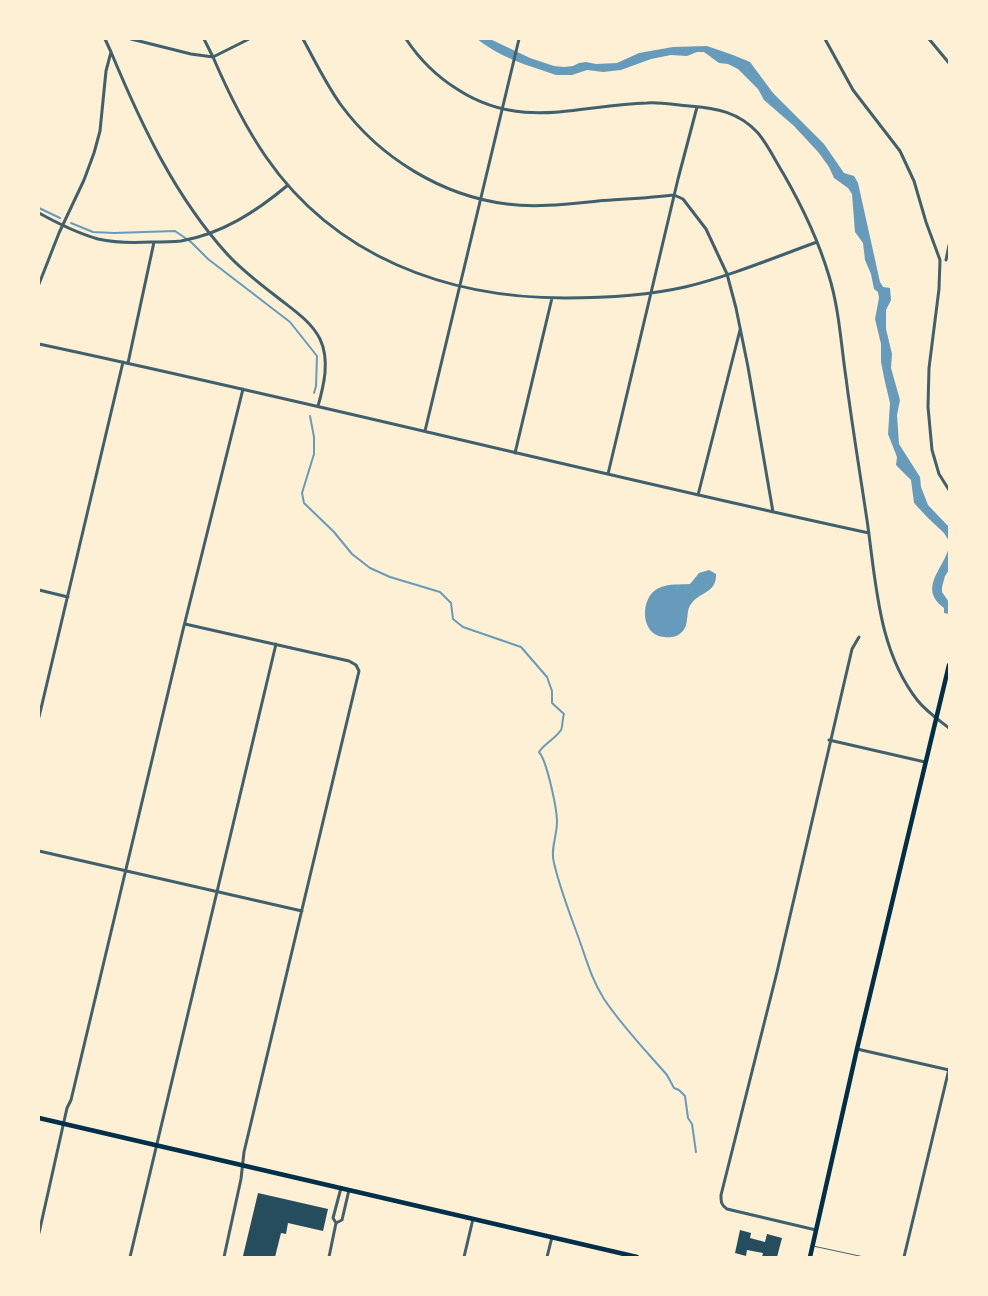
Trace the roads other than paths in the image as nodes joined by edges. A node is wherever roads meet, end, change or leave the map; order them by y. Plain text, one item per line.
1 (105, 39) edge
2 (130, 39) edge
3 (204, 39) edge
4 (249, 39) edge
5 (303, 39) edge
6 (406, 39) edge
7 (518, 39) edge
8 (825, 39) edge
9 (929, 39) edge
10 (111, 52) junction
11 (213, 57) junction
12 (949, 63) edge
13 (697, 107) junction
14 (502, 110) junction
15 (288, 185) junction
16 (674, 195) junction
17 (480, 198) junction
18 (39, 213) edge
19 (63, 225) junction
20 (208, 233) junction
21 (154, 242) junction
22 (817, 242) junction
23 (949, 245) edge
24 (940, 260) junction
25 (947, 260) edge
26 (727, 274) junction
27 (39, 284) edge
28 (459, 287) junction
29 (651, 293) junction
30 (552, 298) junction
31 (740, 330) junction
32 (39, 344) edge
33 (123, 362) junction
34 (128, 363) junction
35 (243, 389) junction
36 (318, 406) junction
37 (425, 431) junction
38 (515, 453) junction
39 (608, 474) junction
40 (949, 490) edge
41 (698, 495) junction
42 (773, 512) junction
43 (869, 533) junction
44 (39, 590) edge
45 (68, 597) junction
46 (185, 624) junction
47 (859, 637) dead end
48 (276, 644) junction
49 (949, 665) edge
50 (39, 717) edge
51 (936, 718) junction
52 (949, 728) edge
53 (829, 740) junction
54 (925, 762) junction
55 (39, 851) edge
56 (126, 871) junction
57 (217, 891) junction
58 (302, 911) junction
59 (857, 1049) junction
60 (949, 1070) edge
61 (39, 1118) edge
62 (64, 1124) junction
63 (156, 1146) junction
64 (242, 1165) junction
65 (341, 1188) junction
66 (349, 1190) junction
67 (472, 1219) junction
68 (336, 1223) junction
69 (816, 1230) junction
70 (39, 1233) edge
71 (552, 1237) junction
72 (813, 1246) junction
73 (130, 1257) edge
74 (224, 1257) edge
75 (329, 1257) edge
76 (464, 1257) edge
77 (547, 1257) edge
78 (635, 1257) edge
79 (810, 1257) edge
80 (864, 1257) edge
81 (904, 1257) edge

1 - 10 street
2 - 11 street
3 - 11 street
4 - 11 street
5 - 17 street
6 - 14 street
7 - 14 street
8 - 24 street
9 - 12 street
10 - 19 street
10 - 20 street
11 - 15 street
13 - 14 street
13 - 16 street
13 - 22 street
14 - 17 street
15 - 20 street
15 - 28 street
16 - 17 street
16 - 26 street
16 - 29 street
17 - 28 street
18 - 19 street
19 - 21 street
19 - 27 street
20 - 21 street
20 - 36 street
21 - 34 street
22 - 26 street
22 - 43 street
23 - 25 street
24 - 25 street
24 - 40 street
26 - 29 street
26 - 31 street
28 - 30 street
28 - 37 street
29 - 30 street
29 - 39 street
30 - 38 street
31 - 41 street
31 - 42 street
32 - 33 street
33 - 34 street
33 - 45 street
34 - 35 street
35 - 36 street
35 - 46 street
36 - 37 street
37 - 38 street
38 - 39 street
39 - 41 street
41 - 42 street
42 - 43 street
43 - 51 street
44 - 45 street
45 - 50 street
46 - 48 street
46 - 56 street
47 - 53 street
48 - 57 street
48 - 58 street
49 - 51 main road
51 - 52 street
51 - 54 main road
53 - 54 street
53 - 69 street
54 - 59 main road
55 - 56 street
56 - 57 street
56 - 62 street
57 - 58 street
57 - 63 street
58 - 64 street
59 - 60 street
59 - 69 main road
60 - 81 street
61 - 62 main road
62 - 63 main road
62 - 70 street
63 - 64 main road
63 - 73 street
64 - 65 main road
64 - 74 street
65 - 66 main road
65 - 68 street
66 - 67 main road
66 - 68 street
67 - 71 main road
67 - 76 street
68 - 75 street
69 - 72 main road
71 - 77 street
71 - 78 main road
72 - 79 main road
72 - 80 lane

